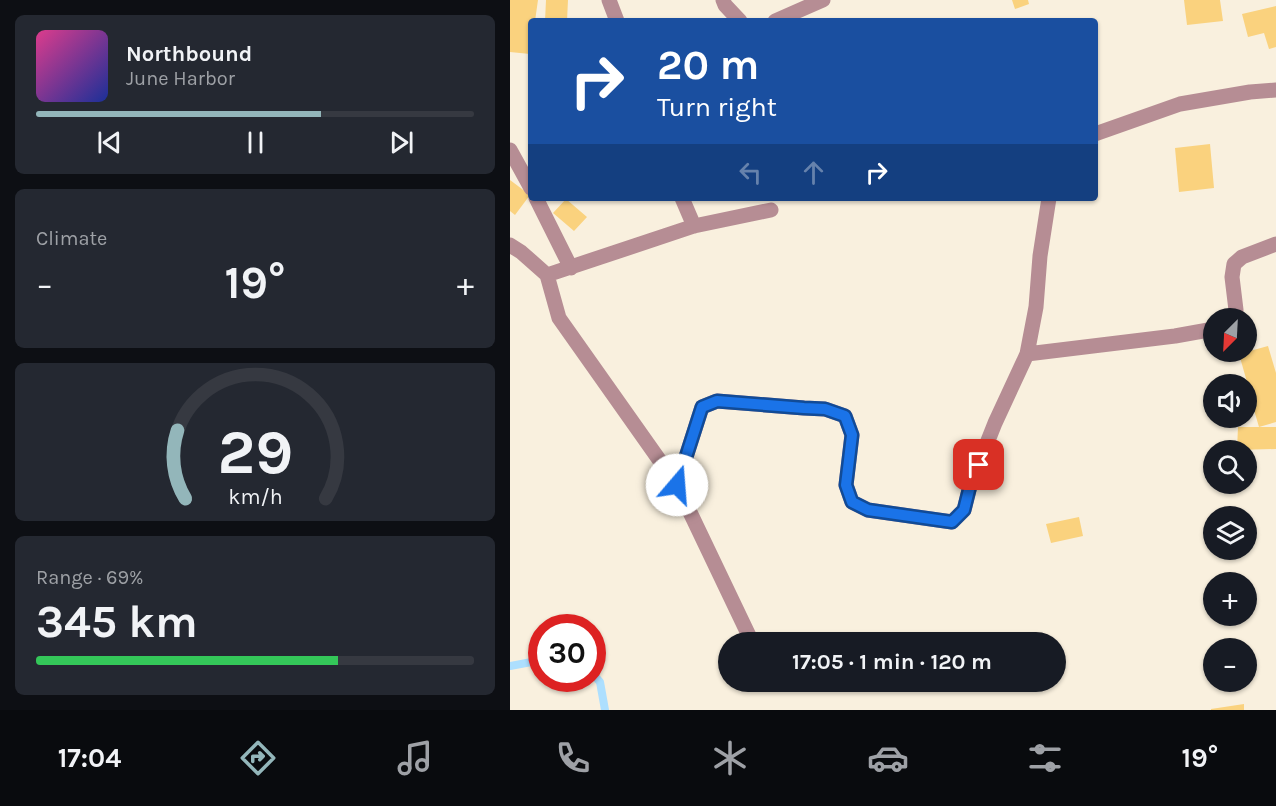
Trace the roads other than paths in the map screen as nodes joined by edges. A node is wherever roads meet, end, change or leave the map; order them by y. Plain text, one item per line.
1 (609, 0) edge
2 (723, 0) edge
3 (823, 0) edge
4 (616, 18) edge
5 (737, 18) edge
6 (782, 18) edge
7 (1276, 90) edge
8 (1098, 133) edge
9 (510, 150) edge
10 (528, 183) edge
11 (538, 201) edge
12 (683, 201) edge
13 (1049, 201) edge
14 (771, 210) dead end
15 (694, 226) junction
16 (1276, 244) edge
17 (510, 245) edge
18 (571, 268) junction
19 (547, 275) junction
20 (1236, 308) edge
21 (1203, 331) edge
22 (1027, 354) junction
23 (677, 485) junction
24 (748, 632) edge

1 - 4 street
2 - 5 street
3 - 6 street
7 - 8 street
9 - 10 street
11 - 18 street
12 - 15 street
13 - 22 street
14 - 15 street
15 - 18 street
16 - 20 street
17 - 19 street
18 - 19 street
19 - 23 street
21 - 22 street
22 - 23 street
23 - 24 street

